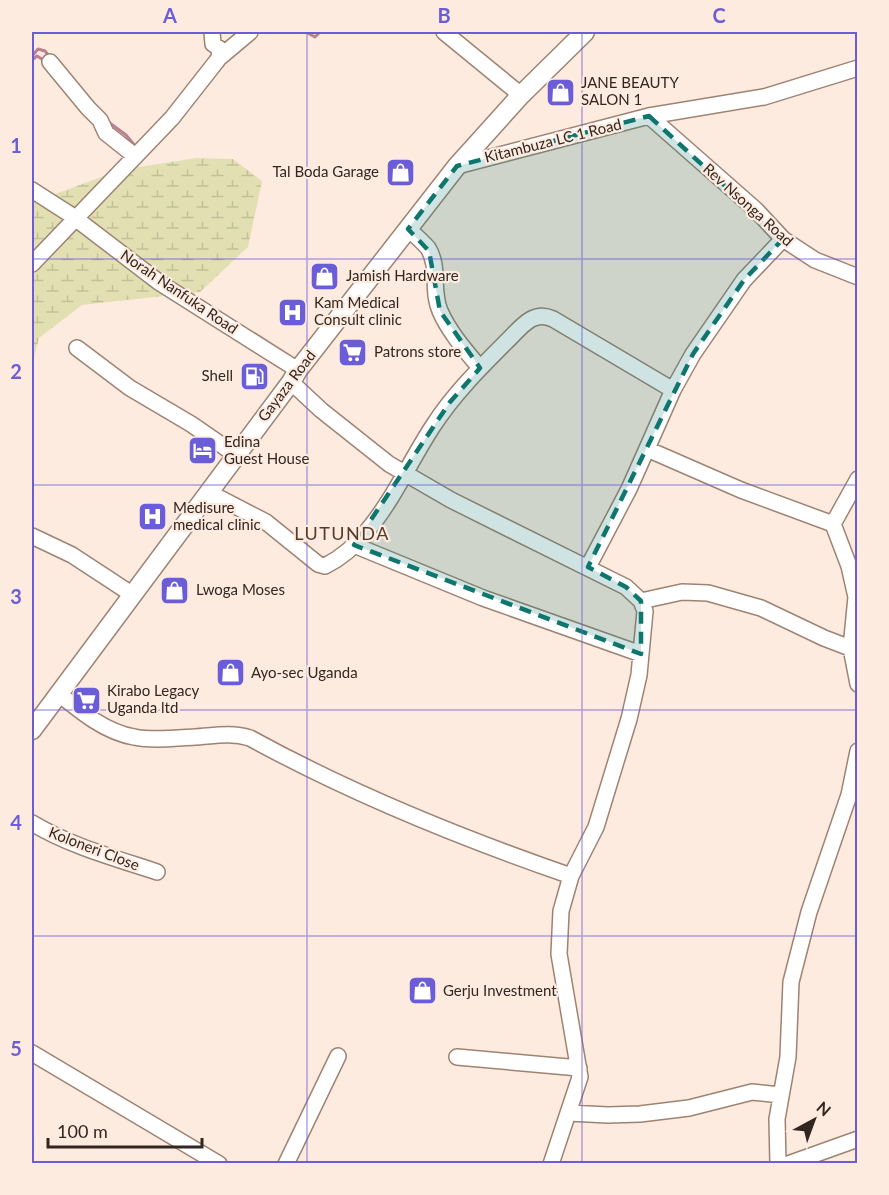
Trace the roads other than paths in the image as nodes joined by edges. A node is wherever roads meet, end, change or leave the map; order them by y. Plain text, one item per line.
1 (212, 32) edge
2 (250, 32) edge
3 (444, 32) edge
4 (585, 32) edge
5 (219, 58) junction
6 (50, 62) dead end
7 (858, 68) edge
8 (521, 95) junction
9 (649, 116) junction
10 (135, 156) junction
11 (457, 166) junction
12 (32, 190) edge
13 (75, 218) junction
14 (408, 229) junction
15 (783, 239) junction
16 (32, 264) edge
17 (858, 277) edge
18 (77, 348) dead end
19 (480, 368) junction
20 (295, 376) junction
21 (673, 390) junction
22 (647, 449) junction
23 (236, 455) junction
24 (406, 474) junction
25 (858, 480) edge
26 (208, 492) junction
27 (833, 524) junction
28 (32, 536) edge
29 (354, 546) junction
30 (588, 567) junction
31 (133, 595) junction
32 (641, 601) junction
33 (854, 649) edge
34 (641, 654) junction
35 (858, 684) edge
36 (58, 693) junction
37 (32, 730) edge
38 (858, 751) edge
39 (32, 823) edge
40 (157, 872) dead end
41 (571, 876) junction
42 (32, 1053) edge
43 (338, 1056) dead end
44 (457, 1057) dead end
45 (579, 1068) junction
46 (780, 1095) junction
47 (569, 1113) junction
48 (858, 1139) edge
49 (219, 1164) edge
50 (286, 1164) edge
51 (551, 1164) edge
52 (778, 1164) edge
53 (788, 1164) edge

1 - 5 street
2 - 5 street
3 - 8 street
4 - 8 main road, Gayaza Road
5 - 10 street
6 - 10 street
7 - 9 street, Kitambuza LC 1 Road
8 - 11 main road, Gayaza Road
9 - 11 street, Kitambuza LC 1 Road
9 - 15 street, Rev Nsonga Road
10 - 13 street
11 - 14 main road, Gayaza Road
12 - 13 street, Norah Nanfuka Road
13 - 16 street
13 - 20 street, Norah Nanfuka Road
14 - 19 street
14 - 20 main road, Gayaza Road
15 - 17 street, Rev Nsonga Road
15 - 21 street
18 - 23 street
19 - 21 street
19 - 24 street
20 - 23 main road, Gayaza Road
20 - 24 street, Norah Nanfuka Road
21 - 22 street
22 - 27 street
22 - 30 street
23 - 26 main road, Gayaza Road
24 - 29 street
24 - 30 street, Norah Nanfuka Road
25 - 27 street
26 - 29 street
26 - 31 main road, Gayaza Road
27 - 33 street
28 - 31 street
29 - 34 street
30 - 32 street, Norah Nanfuka Road
31 - 36 main road, Gayaza Road
32 - 33 street
32 - 34 street
33 - 35 street
34 - 41 street
36 - 37 main road, Gayaza Road
36 - 41 street
38 - 46 street
39 - 40 street, Koloneri Close
41 - 45 street
42 - 49 street
43 - 50 street
44 - 45 street
45 - 47 street
46 - 47 street
46 - 52 street
47 - 51 street
48 - 53 street

